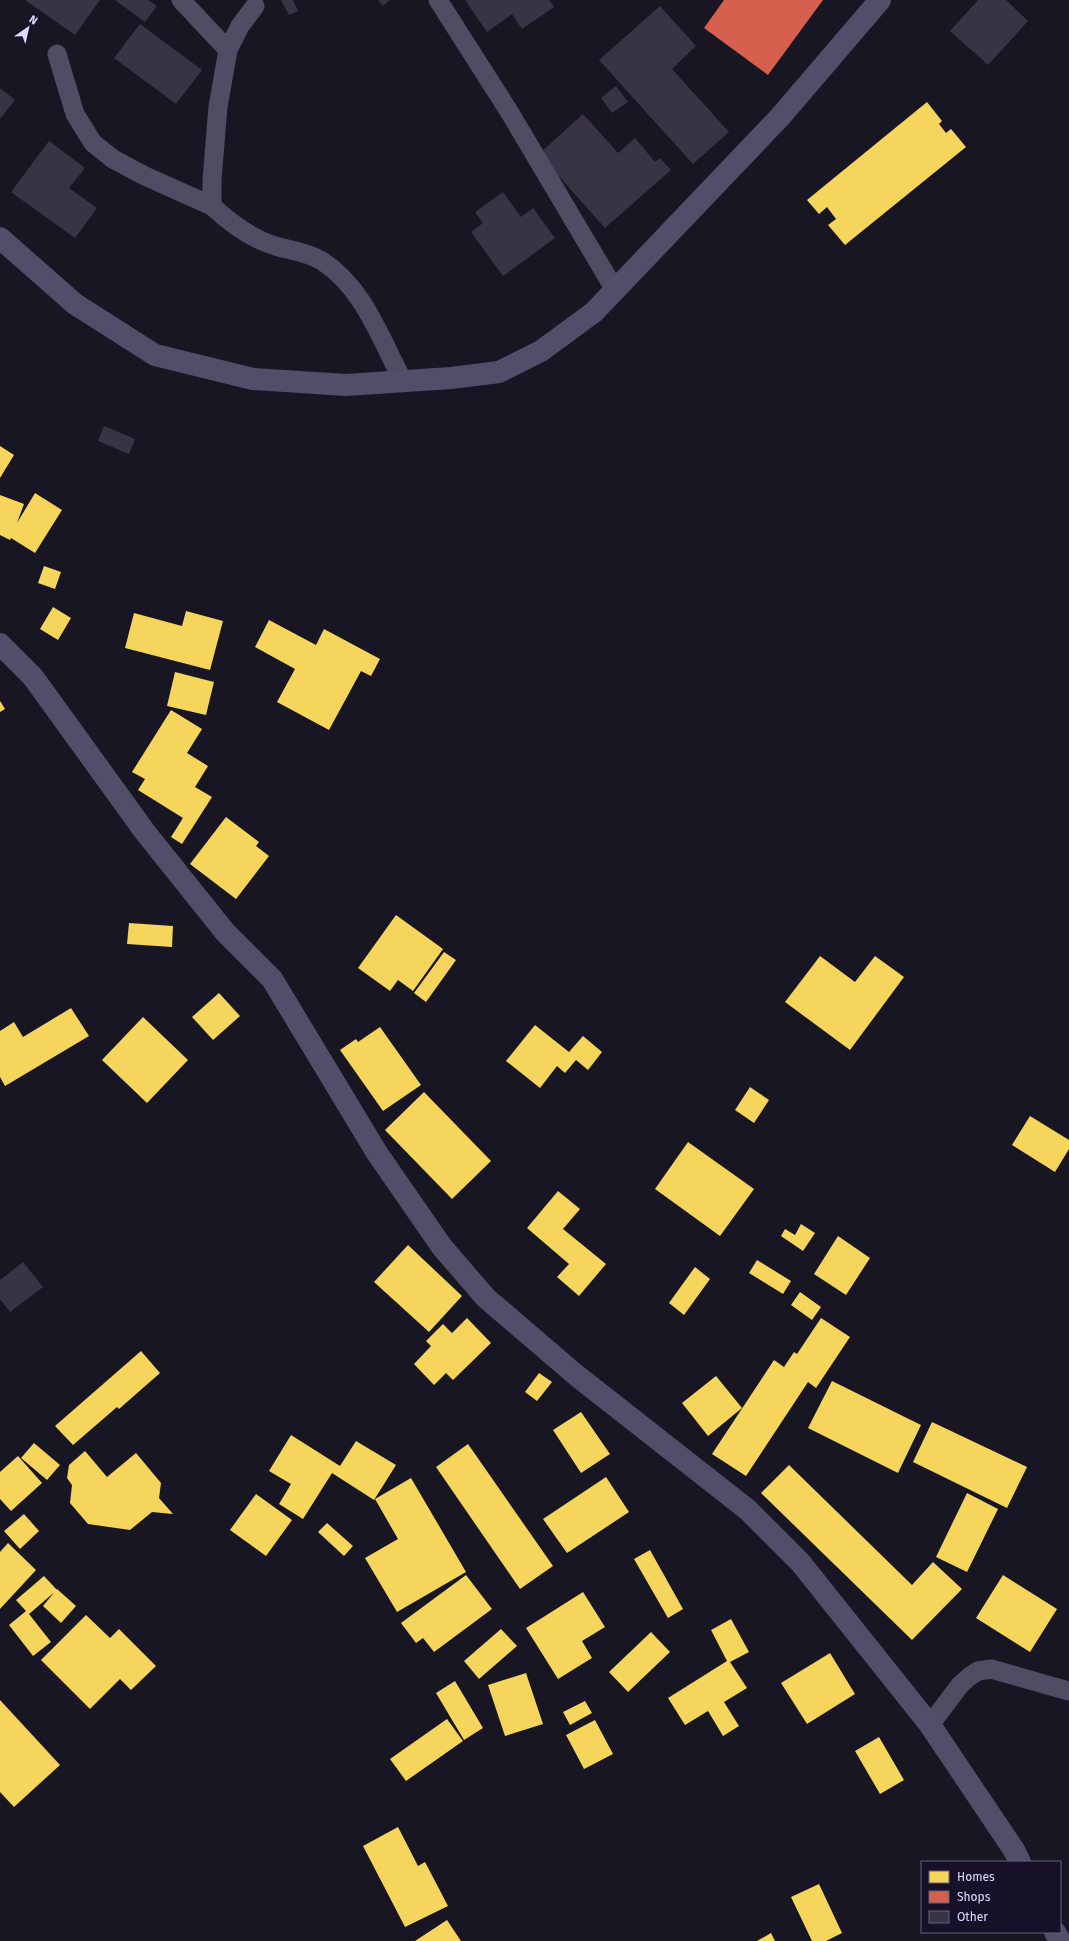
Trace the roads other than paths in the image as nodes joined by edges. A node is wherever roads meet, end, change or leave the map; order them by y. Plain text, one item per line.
1 (181, 0) edge
2 (438, 0) edge
3 (880, 0) edge
4 (255, 6) dead end
5 (228, 50) junction
6 (57, 54) dead end
7 (212, 206) junction
8 (0, 238) edge
9 (616, 290) junction
10 (403, 381) junction
11 (0, 644) edge
12 (1069, 1691) edge
13 (930, 1725) junction
14 (1020, 1861) edge

1 - 5 street
2 - 9 street
3 - 9 street
4 - 5 street
5 - 7 street
6 - 7 street
7 - 10 street
8 - 10 street
9 - 10 street
11 - 13 street
12 - 13 street
13 - 14 street

